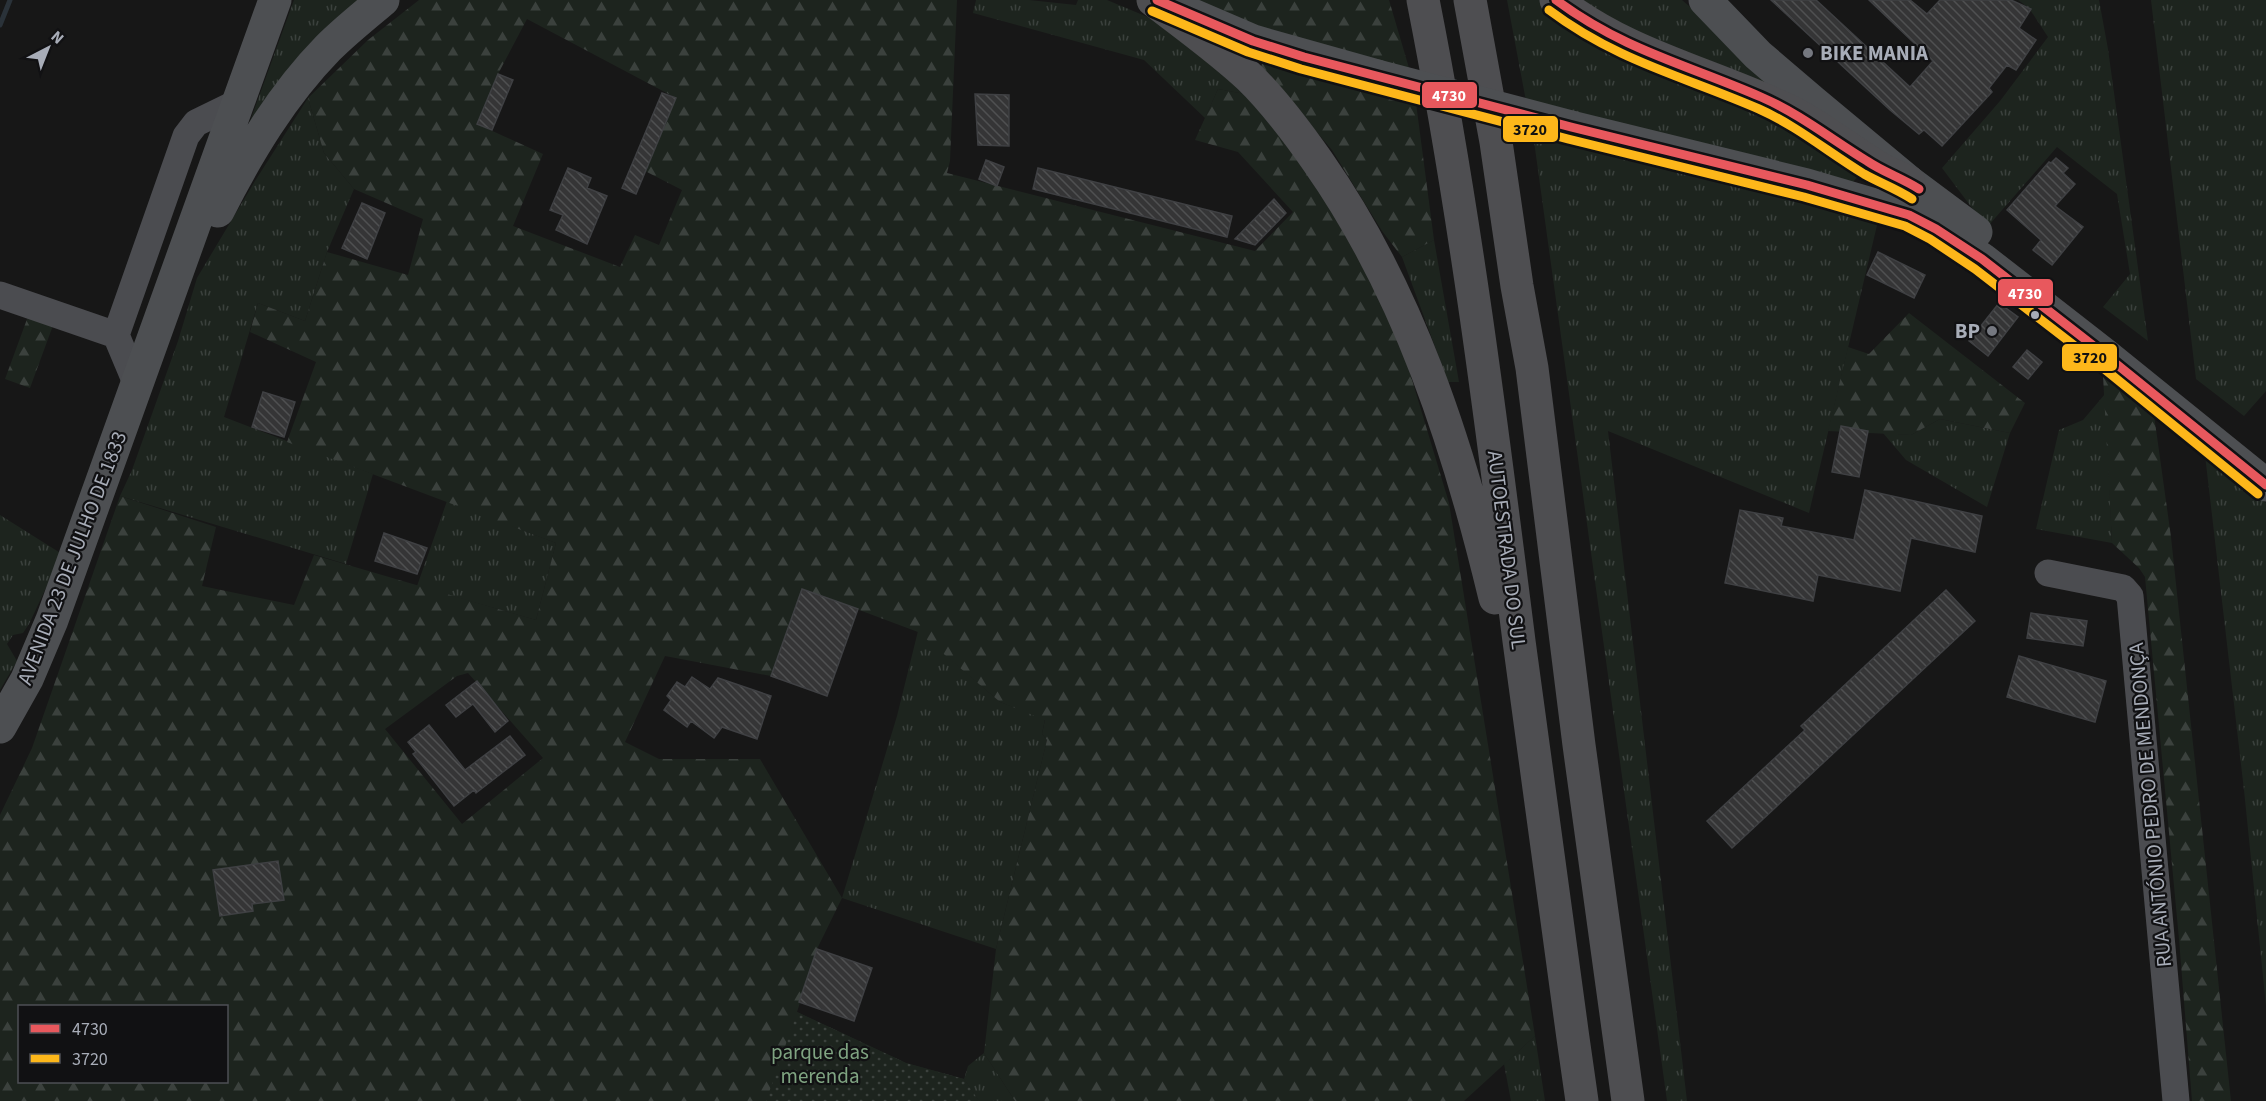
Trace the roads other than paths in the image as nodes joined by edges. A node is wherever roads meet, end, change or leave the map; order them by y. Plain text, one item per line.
1 (275, 0) edge
2 (383, 0) edge
3 (1155, 0) edge
4 (1423, 0) edge
5 (1470, 0) edge
6 (1556, 0) edge
7 (1705, 0) edge
8 (239, 102) junction
9 (1909, 182) junction
10 (0, 295) edge
11 (167, 301) junction
12 (116, 335) junction
13 (2103, 340) junction
14 (137, 385) junction
15 (2257, 464) edge
16 (2048, 573) dead end
17 (0, 727) edge
18 (1534, 762) junction
19 (1582, 1101) edge
20 (1629, 1101) edge
21 (2176, 1101) edge

1 - 8 main road, AVENIDA 23 DE JULHO DE 1833
2 - 11 main road
3 - 13 main road, bridge
3 - 18 highway
4 - 18 highway, AUTOESTRADA DO SUL
5 - 20 highway
6 - 9 highway
7 - 9 main road
8 - 11 main road, AVENIDA 23 DE JULHO DE 1833
8 - 12 street
9 - 13 main road
10 - 12 street
11 - 14 main road, AVENIDA 23 DE JULHO DE 1833
12 - 14 street
13 - 15 main road
14 - 17 main road, AVENIDA 23 DE JULHO DE 1833
16 - 21 street, RUA ANTÓNIO PEDRO DE MENDONÇA
18 - 19 highway, AUTOESTRADA DO SUL

